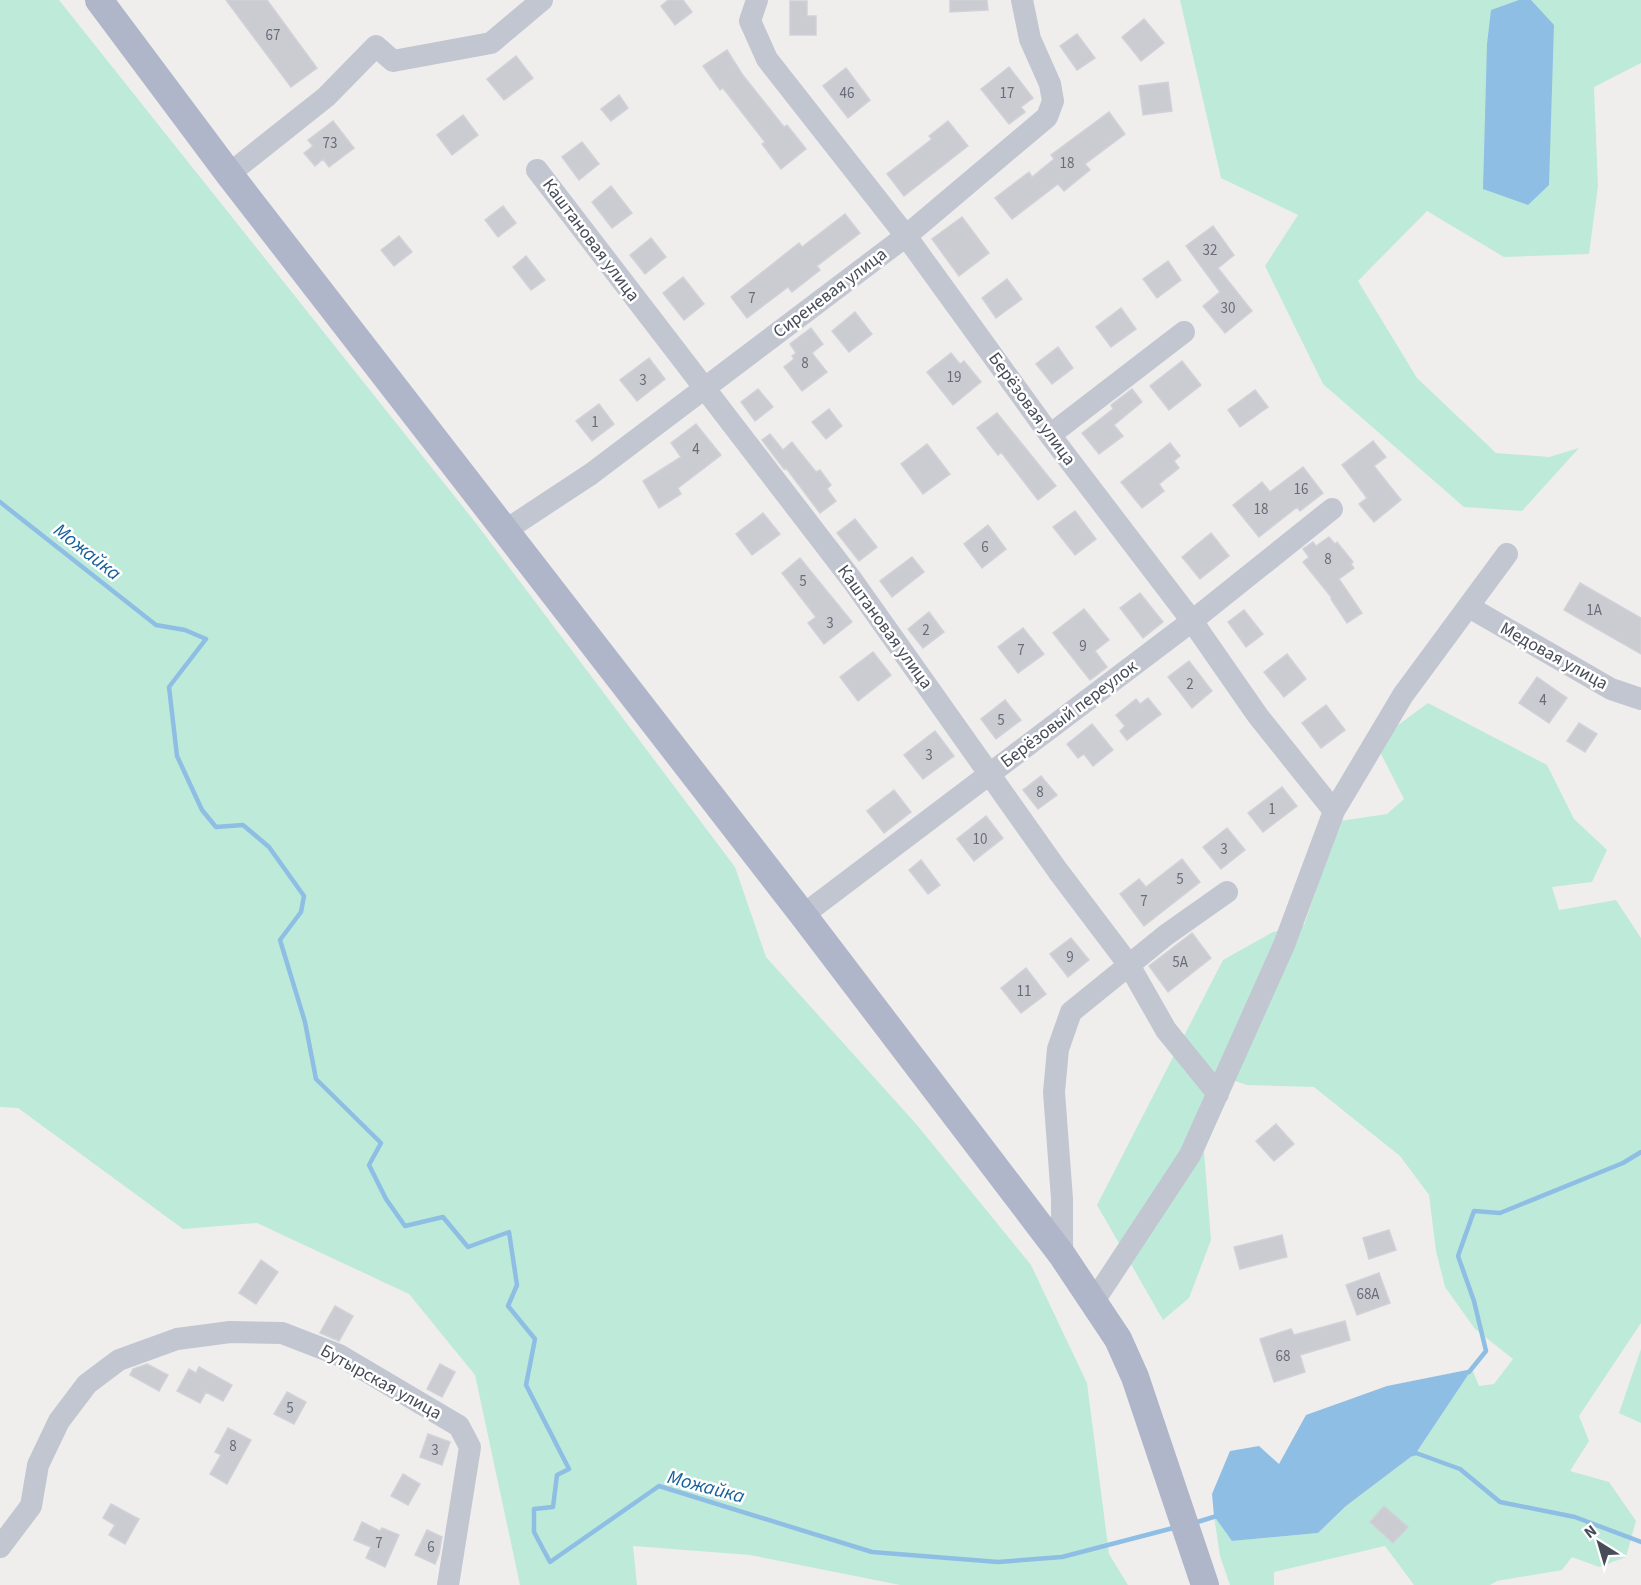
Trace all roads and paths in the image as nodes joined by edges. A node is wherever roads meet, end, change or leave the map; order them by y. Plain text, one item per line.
1 (99, 0) edge
2 (542, 0) edge
3 (757, 0) edge
4 (1022, 0) edge
5 (537, 170) dead end
6 (229, 174) junction
7 (906, 236) junction
8 (1184, 332) dead end
9 (704, 387) junction
10 (1050, 435) junction
11 (1332, 509) dead end
12 (506, 530) junction
13 (1507, 554) dead end
14 (1469, 608) junction
15 (1192, 621) junction
16 (1641, 699) edge
17 (990, 774) junction
18 (1334, 811) junction
19 (1227, 892) dead end
20 (803, 915) junction
21 (1129, 965) junction
22 (1218, 1094) junction
23 (1062, 1255) junction
24 (1094, 1301) junction
25 (0, 1547) edge
26 (448, 1585) edge
27 (1205, 1585) edge

1 - 6 main road
2 - 6 street
3 - 7 street, Берёзовая улица
4 - 7 street, Сиреневая улица
5 - 9 street, Каштановая улица
6 - 12 main road
7 - 9 street, Сиреневая улица
7 - 10 street, Берёзовая улица
8 - 10 street
9 - 12 street, Сиреневая улица
9 - 17 street, Каштановая улица
10 - 15 street, Берёзовая улица
11 - 15 street, Берёзовый переулок
12 - 20 main road
13 - 14 street
14 - 16 street, Медовая улица
14 - 18 street
15 - 17 street, Берёзовый переулок
15 - 18 street, Берёзовая улица
17 - 20 street, Берёзовый переулок
17 - 21 street, Каштановая улица
18 - 22 street
19 - 21 street
20 - 23 main road
21 - 22 street, Каштановая улица
21 - 23 street
22 - 24 street
23 - 24 main road
24 - 27 main road
25 - 26 street, Бутырская улица

